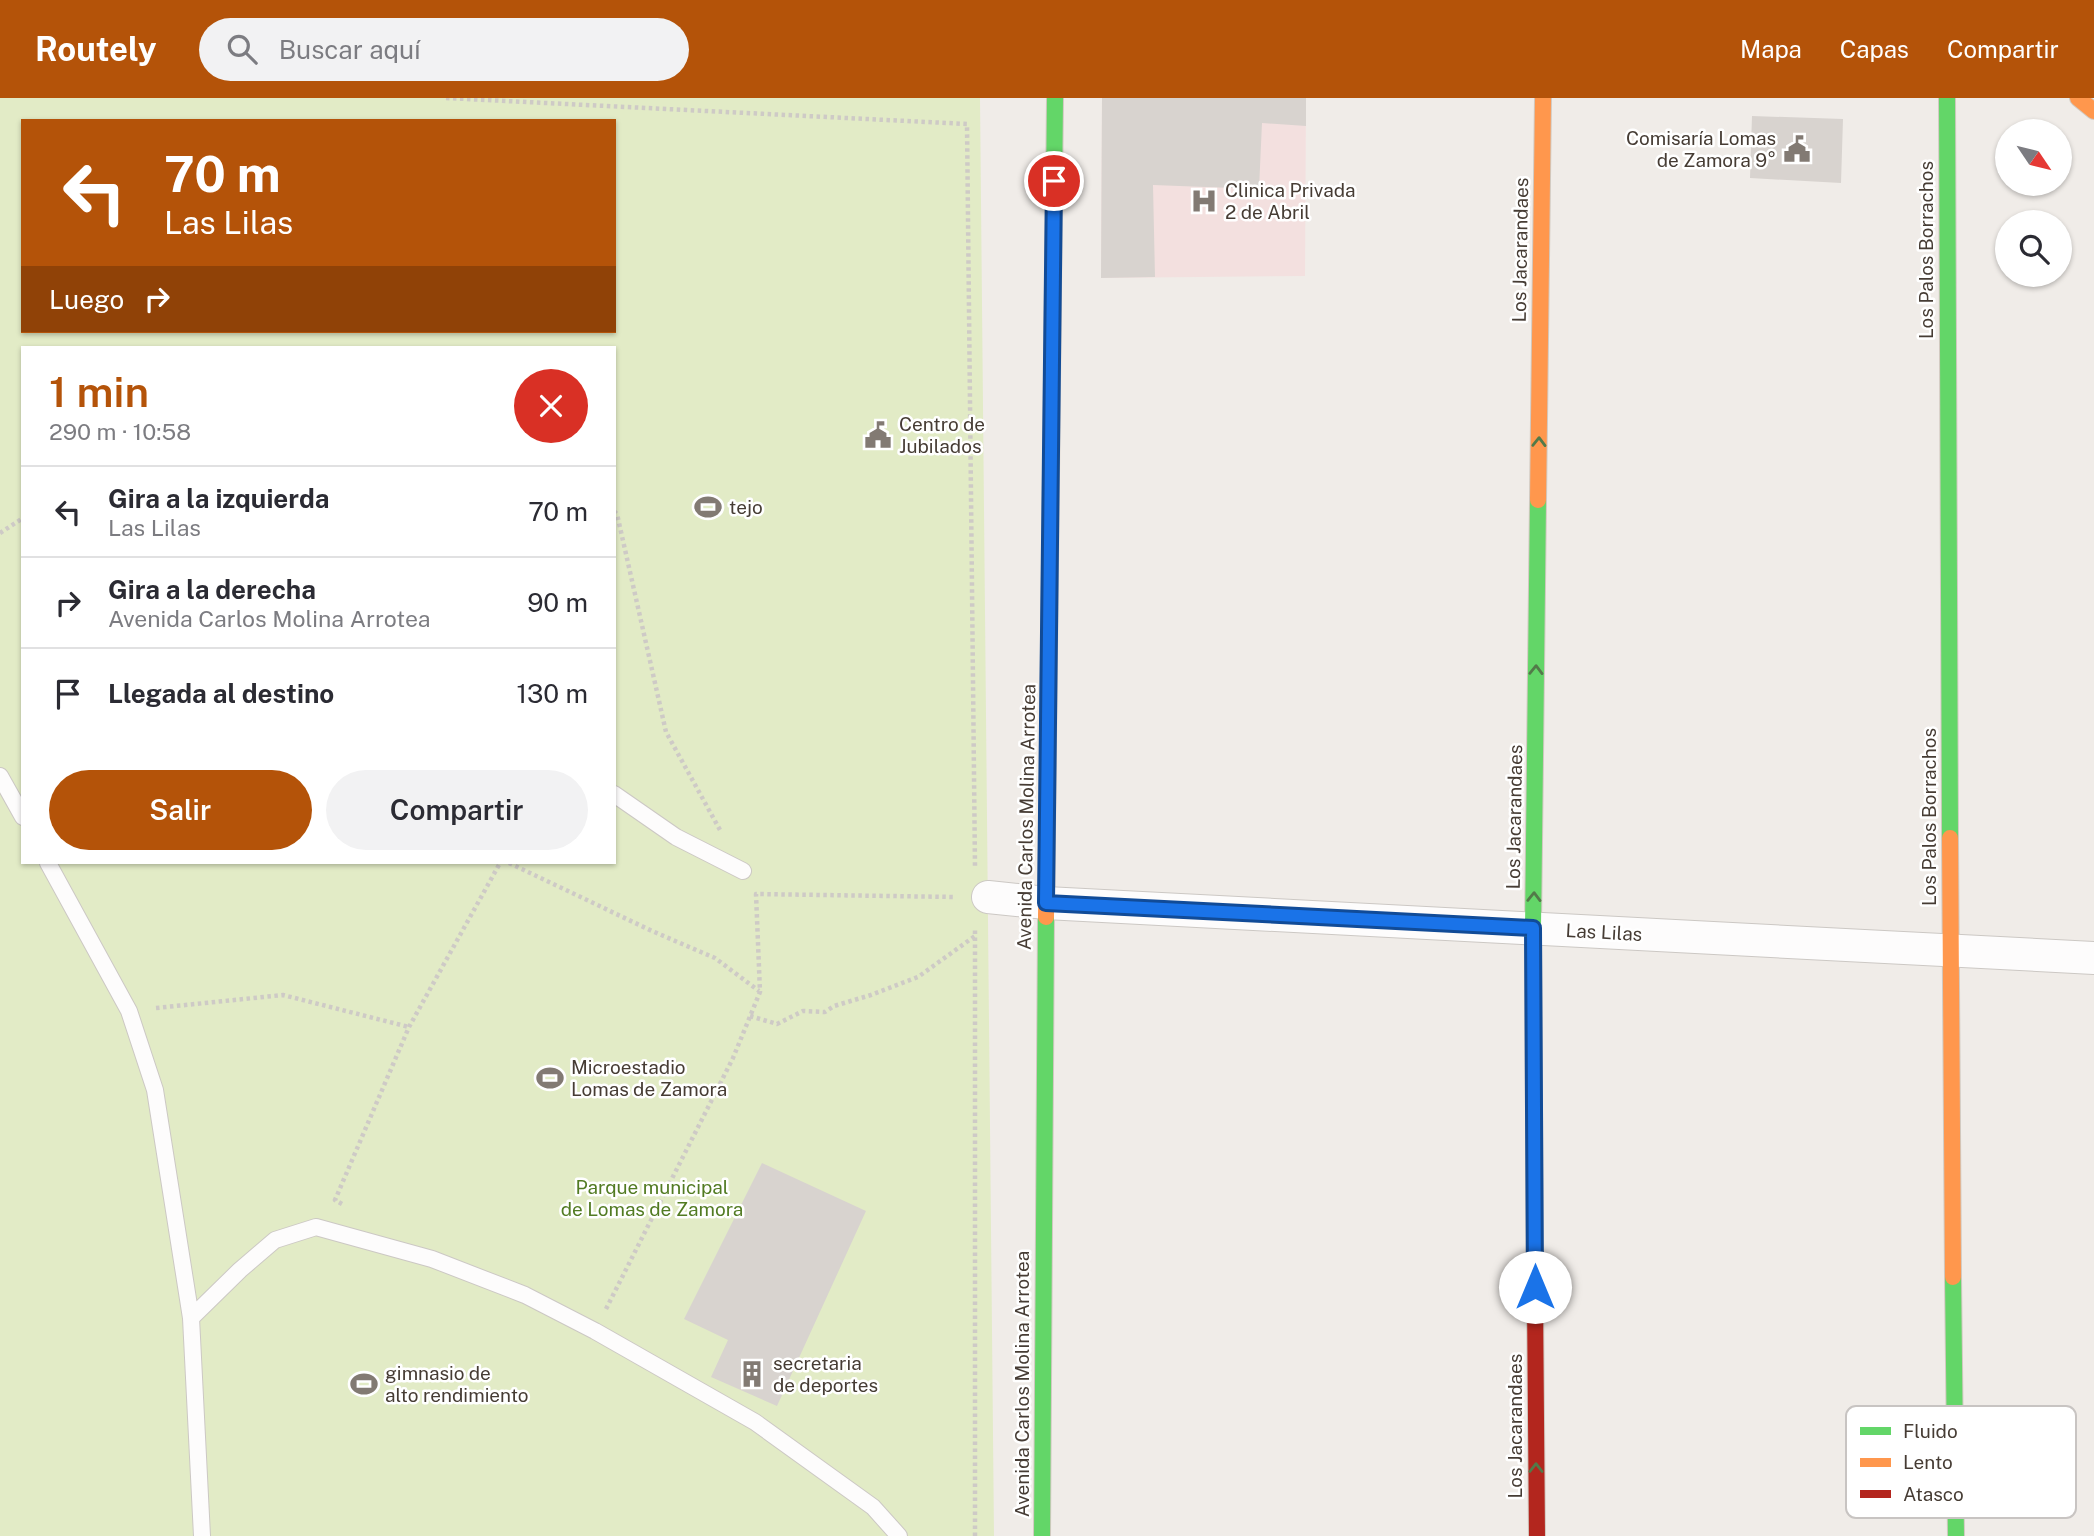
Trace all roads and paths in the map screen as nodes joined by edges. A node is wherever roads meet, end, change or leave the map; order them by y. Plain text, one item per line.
1 (446, 98) edge
2 (1055, 98) edge
3 (1543, 98) edge
4 (1947, 98) edge
5 (2078, 98) edge
6 (2094, 111) edge
7 (616, 513) edge
8 (21, 520) edge
9 (0, 533) edge
10 (0, 776) edge
11 (616, 795) edge
12 (21, 813) edge
13 (49, 864) edge
14 (499, 864) edge
15 (511, 864) edge
16 (743, 871) junction
17 (756, 894) junction
18 (982, 897) junction
19 (1046, 903) junction
20 (1533, 928) junction
21 (975, 935) junction
22 (1950, 950) junction
23 (2094, 958) edge
24 (760, 992) junction
25 (130, 1012) junction
26 (750, 1016) junction
27 (409, 1027) junction
28 (346, 1206) dead end
29 (191, 1318) junction
30 (595, 1331) junction
31 (1955, 1406) edge
32 (1956, 1518) edge
33 (202, 1536) edge
34 (899, 1536) edge
35 (975, 1536) edge
36 (1042, 1536) edge
37 (1536, 1536) edge
38 (1956, 1536) edge

1 - 18 path
2 - 19 street, Avenida Carlos Molina Arrotea
20 -> 3 street, Los Jacarandaes
4 - 22 street, Los Palos Borrachos
5 - 6 street
7 - 16 path
8 - 9 path
10 - 12 lane
11 - 16 lane
13 - 25 lane
14 - 27 path
15 - 24 path
16 - 17 path
17 - 18 path
17 - 24 path
18 - 19 street, Las Lilas
18 - 21 path
19 - 20 street, Las Lilas
19 - 36 street, Avenida Carlos Molina Arrotea
20 - 22 street, Las Lilas
37 -> 20 street, Los Jacarandaes
21 - 26 path
21 - 35 path
22 - 23 street, Las Lilas
22 - 31 street, Los Palos Borrachos
24 - 26 path
25 - 27 path
25 - 29 lane
26 - 30 path
27 - 28 path
29 - 30 lane
29 - 33 lane
30 - 34 lane
32 - 38 street, Los Palos Borrachos

